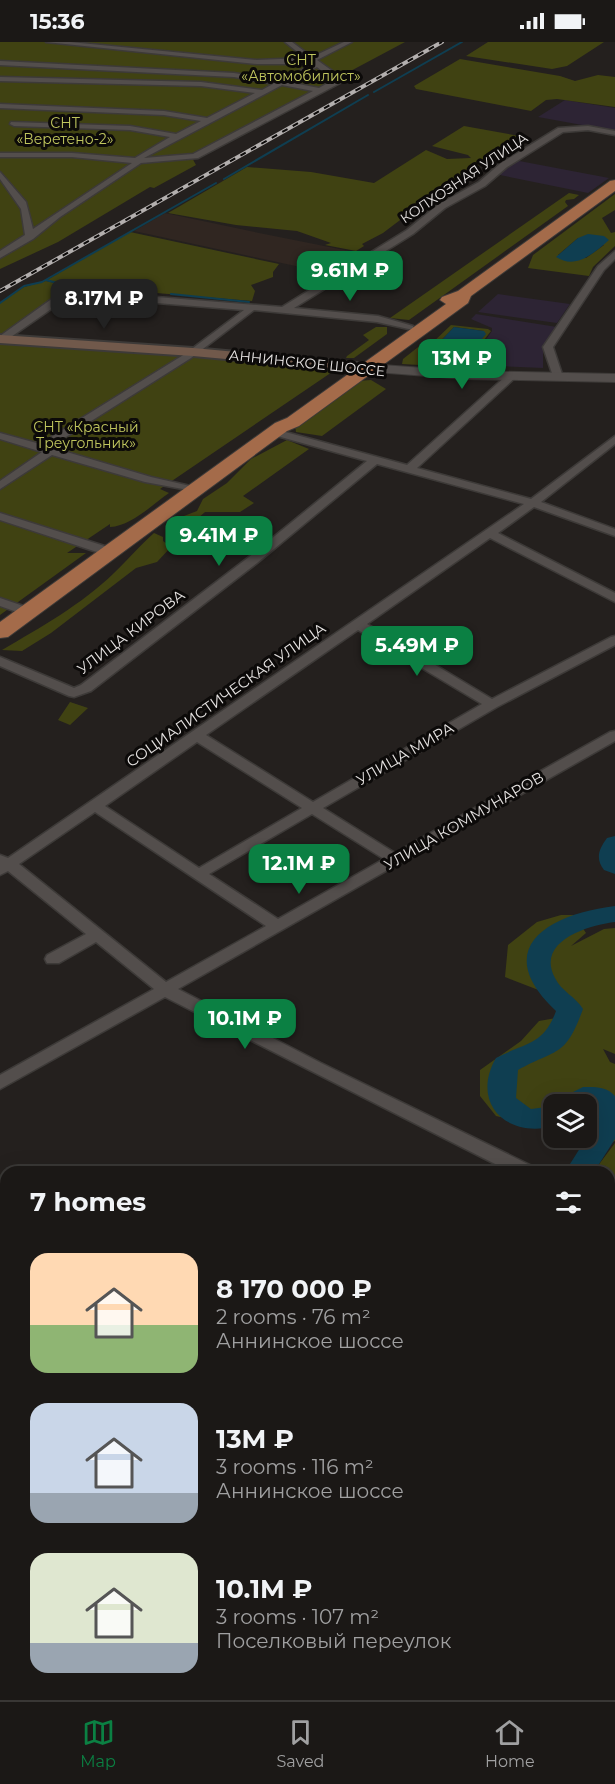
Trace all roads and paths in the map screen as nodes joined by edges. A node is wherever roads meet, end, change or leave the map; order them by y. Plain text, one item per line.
1 (49, 42) edge
2 (288, 42) edge
3 (349, 42) edge
4 (0, 63) edge
5 (313, 63) junction
6 (0, 79) edge
7 (279, 84) junction
8 (320, 90) junction
9 (263, 92) junction
10 (0, 106) edge
11 (209, 120) junction
12 (14, 124) dead end
13 (615, 133) edge
14 (177, 136) junction
15 (0, 155) edge
16 (139, 161) junction
17 (0, 174) edge
18 (615, 184) edge
19 (30, 237) junction
20 (615, 254) edge
21 (0, 255) edge
22 (464, 294) junction
23 (253, 307) junction
24 (284, 310) junction
25 (410, 327) junction
26 (4, 342) edge
27 (193, 352) junction
28 (362, 368) junction
29 (512, 376) junction
30 (558, 377) junction
31 (615, 378) edge
32 (277, 429) junction
33 (2, 439) edge
34 (615, 439) edge
35 (45, 449) junction
36 (610, 451) edge
37 (375, 460) junction
38 (410, 469) junction
39 (0, 486) edge
40 (195, 490) junction
41 (533, 503) junction
42 (0, 516) edge
43 (489, 533) junction
44 (615, 533) edge
45 (110, 552) junction
46 (615, 598) edge
47 (0, 602) edge
48 (28, 612) junction
49 (358, 624) junction
50 (0, 632) edge
51 (615, 640) edge
52 (0, 661) edge
53 (492, 704) junction
54 (196, 735) junction
55 (615, 735) edge
56 (95, 806) junction
57 (312, 808) junction
58 (395, 860) junction
59 (3, 865) edge
60 (199, 874) junction
61 (278, 926) junction
62 (97, 934) junction
63 (53, 959) dead end
64 (165, 990) junction
65 (0, 1083) edge
66 (516, 1166) edge

1 - 5 street
2 - 5 street
3 - 5 street
4 - 7 street
5 - 7 street
5 - 8 street
6 - 9 street
7 - 8 street
7 - 9 street
8 - 16 street
9 - 11 street
10 - 11 street
11 - 14 street
12 - 14 street
13 - 24 street, КОЛХОЗНАЯ УЛИЦА
14 - 16 street
15 - 16 street
16 - 19 street
17 - 19 street
18 - 22 highway
19 - 21 street
20 - 30 street
22 - 25 highway
22 - 28 highway
23 - 24 street
23 - 26 street
23 - 27 street
24 - 25 street
25 - 28 highway
26 - 27 main road, АННИНСКОЕ ШОССЕ
27 - 28 main road, АННИНСКОЕ ШОССЕ
27 - 35 street
28 - 29 street, АННИНСКОЕ ШОССЕ
28 - 32 highway
29 - 30 street, АННИНСКОЕ ШОССЕ
29 - 38 street
30 - 31 street, АННИНСКОЕ ШОССЕ
32 - 37 street
32 - 40 highway
33 - 35 street
34 - 36 street, СОЦИАЛИСТИЧЕСКАЯ УЛИЦА
35 - 39 street
35 - 40 street
36 - 41 street, СОЦИАЛИСТИЧЕСКАЯ УЛИЦА
37 - 38 street
37 - 52 street, УЛИЦА КИРОВА
38 - 41 street
40 - 45 highway
41 - 43 street, СОЦИАЛИСТИЧЕСКАЯ УЛИЦА
41 - 44 street
42 - 45 street
43 - 46 street
43 - 49 street, СОЦИАЛИСТИЧЕСКАЯ УЛИЦА
45 - 48 highway
47 - 48 street
48 - 50 highway
49 - 53 street
49 - 54 street, СОЦИАЛИСТИЧЕСКАЯ УЛИЦА
51 - 53 street, УЛИЦА МИРА
53 - 57 street, УЛИЦА МИРА
54 - 56 street, СОЦИАЛИСТИЧЕСКАЯ УЛИЦА
54 - 57 street
55 - 58 street, УЛИЦА КОММУНАРОВ
56 - 59 street, СОЦИАЛИСТИЧЕСКАЯ УЛИЦА
56 - 60 street
57 - 58 street
57 - 60 street, УЛИЦА МИРА
58 - 61 street, УЛИЦА КОММУНАРОВ
59 - 62 street
60 - 61 street
61 - 64 street, УЛИЦА КОММУНАРОВ
62 - 63 street
62 - 64 street
64 - 65 street, УЛИЦА КОММУНАРОВ
64 - 66 street

